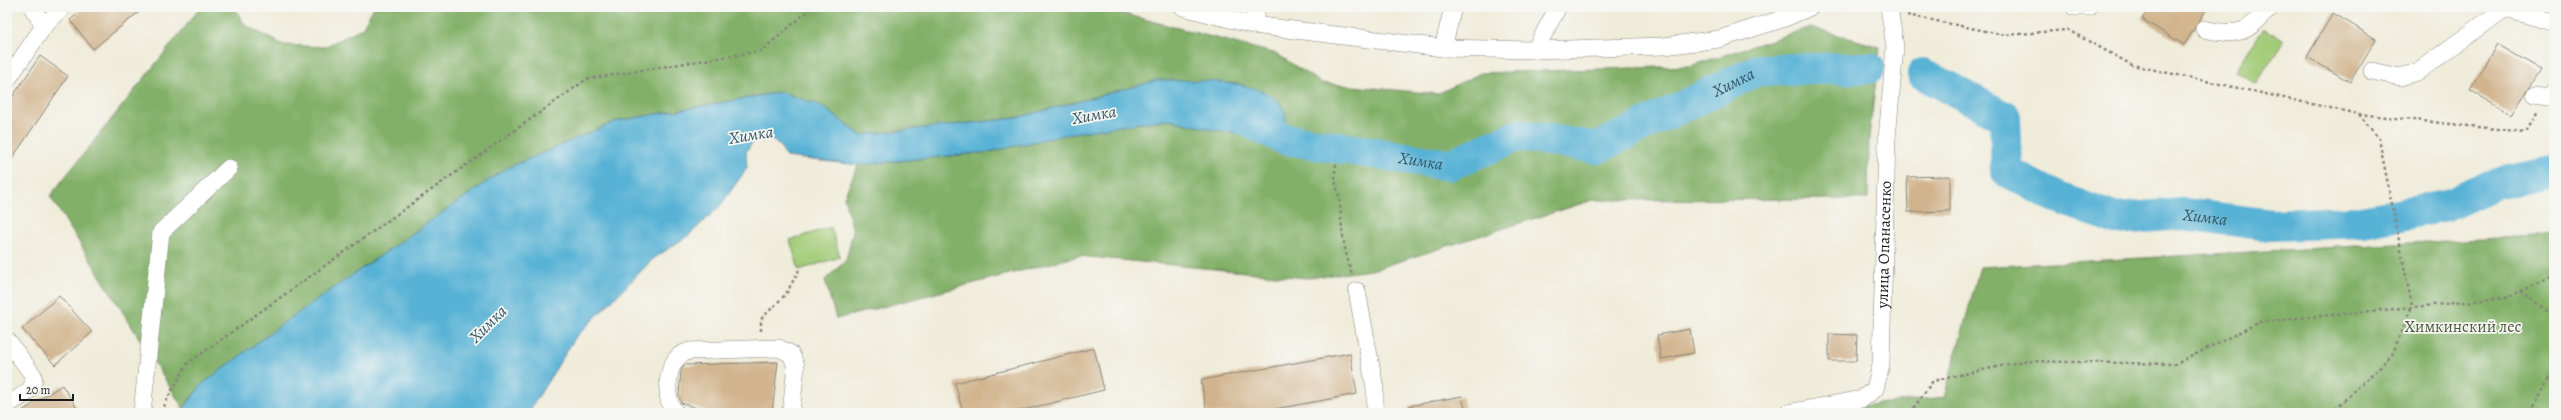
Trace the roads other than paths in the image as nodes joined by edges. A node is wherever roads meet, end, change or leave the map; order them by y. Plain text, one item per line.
1 (32, 7) edge
2 (63, 7) edge
3 (1183, 7) edge
4 (1257, 7) edge
5 (1453, 7) edge
6 (1558, 7) edge
7 (1810, 7) edge
8 (2074, 7) edge
9 (2089, 7) edge
10 (2271, 7) edge
11 (2501, 8) edge
12 (1889, 9) edge
13 (1782, 13) edge
14 (2554, 22) edge
15 (1253, 25) junction
16 (44, 26) junction
17 (2204, 30) dead end
18 (1443, 48) junction
19 (1535, 50) junction
20 (2372, 71) dead end
21 (7, 80) edge
22 (229, 168) dead end
23 (1357, 291) road end
24 (7, 340) edge
25 (7, 405) edge
26 (142, 413) edge
27 (676, 413) edge
28 (791, 413) edge
29 (1375, 413) edge
30 (1787, 413) edge

1 - 16 street
2 - 16 street
3 - 15 street
4 - 15 street
5 - 18 street
6 - 19 street
7 - 13 street
8 - 9 street
10 - 17 street
11 - 14 street
11 - 20 street
12 - 30 street, улица Опанасенко
13 - 19 street
15 - 18 street
16 - 21 street
18 - 19 street
22 - 26 street
23 - 29 street
24 - 25 street
27 - 28 street

